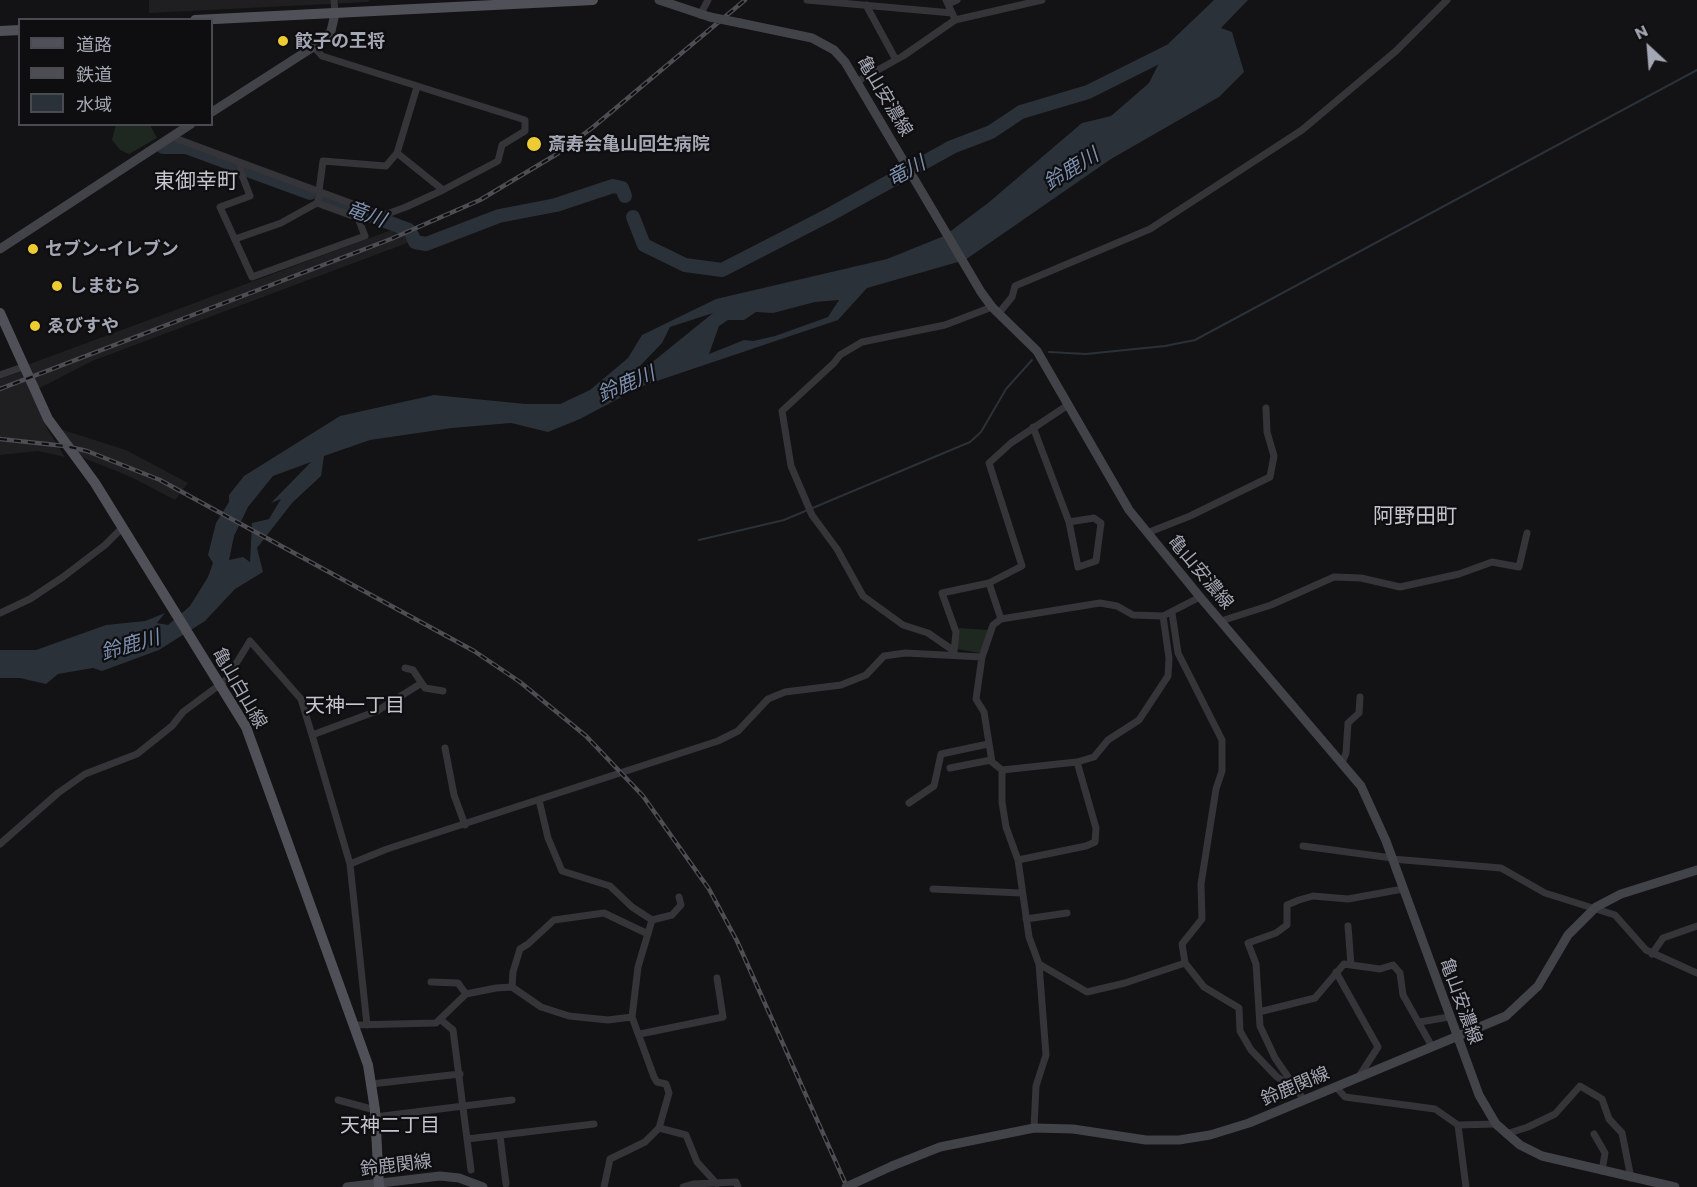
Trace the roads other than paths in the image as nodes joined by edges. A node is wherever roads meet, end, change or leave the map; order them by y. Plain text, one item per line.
1 (334, 0) edge
2 (593, 0) edge
3 (659, 0) edge
4 (708, 0) edge
5 (807, 0) edge
6 (957, 0) edge
7 (1042, 0) edge
8 (1447, 0) edge
9 (947, 2) edge
10 (866, 5) junction
11 (335, 14) junction
12 (705, 16) junction
13 (954, 17) junction
14 (213, 19) edge
15 (18, 30) edge
16 (0, 31) edge
17 (314, 47) junction
18 (896, 60) junction
19 (859, 83) junction
20 (417, 87) junction
21 (213, 111) edge
22 (188, 126) edge
23 (172, 137) junction
24 (397, 153) junction
25 (242, 163) junction
26 (443, 190) junction
27 (320, 191) junction
28 (316, 203) junction
29 (235, 239) junction
30 (0, 249) edge
31 (996, 310) junction
32 (0, 313) edge
33 (23, 367) junction
34 (0, 375) edge
35 (1068, 405) junction
36 (1266, 408) dead end
37 (1033, 427) junction
38 (1069, 522) junction
39 (124, 530) junction
40 (1147, 533) junction
41 (1527, 534) dead end
42 (989, 583) junction
43 (1200, 597) junction
44 (0, 613) edge
45 (1172, 613) junction
46 (1163, 616) junction
47 (1001, 619) junction
48 (1221, 621) junction
49 (954, 653) junction
50 (982, 657) junction
51 (405, 668) dead end
52 (219, 681) junction
53 (420, 684) junction
54 (443, 691) dead end
55 (1360, 697) dead end
56 (312, 735) junction
57 (988, 744) junction
58 (445, 748) dead end
59 (992, 760) junction
60 (1077, 762) junction
61 (1342, 763) junction
62 (950, 768) dead end
63 (1002, 770) junction
64 (539, 800) junction
65 (909, 803) dead end
66 (465, 825) junction
67 (0, 844) edge
68 (1303, 846) dead end
69 (1392, 859) junction
70 (1018, 860) junction
71 (350, 864) junction
72 (1697, 870) edge
73 (933, 889) dead end
74 (1403, 889) junction
75 (1021, 893) junction
76 (679, 897) dead end
77 (1596, 907) junction
78 (1067, 913) dead end
79 (1026, 919) junction
80 (652, 920) junction
81 (1348, 926) dead end
82 (1697, 926) edge
83 (648, 934) junction
84 (1652, 954) junction
85 (1185, 963) junction
86 (1039, 964) junction
87 (1351, 965) junction
88 (1336, 972) junction
89 (1697, 973) edge
90 (717, 978) dead end
91 (431, 982) dead end
92 (512, 987) junction
93 (466, 994) junction
94 (1259, 1012) junction
95 (632, 1017) junction
96 (1449, 1017) junction
97 (441, 1020) junction
98 (1420, 1022) junction
99 (354, 1025) junction
100 (367, 1025) junction
101 (639, 1034) junction
102 (1457, 1038) junction
103 (1430, 1042) dead end
104 (460, 1074) junction
105 (1358, 1078) junction
106 (371, 1084) junction
107 (1336, 1087) junction
108 (1297, 1089) junction
109 (338, 1100) dead end
110 (512, 1100) dead end
111 (1304, 1100) junction
112 (463, 1106) junction
113 (375, 1113) junction
114 (594, 1124) dead end
115 (1496, 1124) junction
116 (1458, 1125) junction
117 (659, 1128) junction
118 (1034, 1128) junction
119 (1506, 1134) junction
120 (1594, 1134) dead end
121 (500, 1136) junction
122 (467, 1139) junction
123 (471, 1170) dead end
124 (1602, 1171) junction
125 (1631, 1178) junction
126 (506, 1184) dead end
127 (717, 1184) junction
128 (379, 1185) edge
129 (347, 1187) edge
130 (483, 1187) edge
131 (604, 1187) edge
132 (683, 1187) edge
133 (738, 1187) edge
134 (846, 1187) edge
135 (1466, 1187) edge
136 (1675, 1187) edge

1 - 11 street
2 - 11 main road
3 - 12 main road, 亀山安濃線
4 - 12 street
5 - 10 street
6 - 9 street
7 - 13 street
8 - 31 street
9 - 13 street
10 - 13 street
10 - 18 street
11 - 14 main road
11 - 17 main road
12 - 19 main road, 亀山安濃線, bridge
13 - 18 street
15 - 16 main road
17 - 20 street
17 - 21 main road
18 - 19 street
19 - 31 main road, 亀山安濃線
20 - 24 street
20 - 26 street
22 - 23 main road
23 - 25 street
23 - 30 main road
24 - 26 street
24 - 27 street
25 - 27 street
25 - 29 street
26 - 27 street
27 - 28 street
28 - 29 street
28 - 29 street
31 - 35 main road, 亀山安濃線
31 - 49 street
32 - 33 main road, 亀山白山線
33 - 34 street
33 - 39 main road, 亀山白山線
35 - 37 street
35 - 40 main road, 亀山安濃線
36 - 40 street
37 - 38 street
37 - 42 street
38 - 38 street
39 - 44 street
39 - 52 main road, 亀山白山線
40 - 43 main road, 亀山安濃線
41 - 48 street
42 - 47 street
42 - 49 street
43 - 45 street
43 - 48 main road, 亀山安濃線
45 - 46 street
45 - 85 street
46 - 47 street
46 - 60 street
47 - 50 street
48 - 61 main road, 亀山安濃線
49 - 50 street
49 - 64 street
50 - 57 street
51 - 53 street
52 - 56 street
52 - 67 street
52 - 99 main road, 亀山白山線
53 - 54 street
53 - 56 street
55 - 61 street
56 - 71 street
57 - 59 street
57 - 65 street
58 - 66 street
59 - 62 street
59 - 63 street
60 - 63 street
60 - 70 street
61 - 69 main road, 亀山安濃線
63 - 70 street
64 - 66 street
64 - 80 street
66 - 71 street
68 - 69 street
69 - 74 main road, 亀山安濃線
69 - 77 street
70 - 75 street
71 - 100 street
72 - 77 main road, 鈴鹿関線
73 - 75 street
74 - 94 street
74 - 96 main road, 亀山安濃線
75 - 79 street
76 - 80 street
77 - 84 street
77 - 102 main road, 鈴鹿関線
78 - 79 street
79 - 86 street
80 - 83 street
81 - 87 street
82 - 84 street
83 - 92 street
83 - 95 street
84 - 89 street
85 - 86 street
85 - 108 street
86 - 118 street
87 - 88 street
87 - 98 street
88 - 94 street
88 - 105 street
90 - 101 street
91 - 93 street
92 - 93 street
92 - 95 street
93 - 97 street
94 - 108 street
95 - 101 street
96 - 98 street
96 - 102 main road, 亀山安濃線
97 - 100 street
97 - 104 street
98 - 103 street
99 - 100 street
99 - 106 main road, 亀山白山線
101 - 117 street
102 - 105 main road, 鈴鹿関線
102 - 115 main road, 亀山安濃線
104 - 106 street
104 - 112 street
105 - 107 main road, 鈴鹿関線
106 - 113 main road, 亀山白山線
107 - 111 main road, 鈴鹿関線
107 - 116 street
108 - 111 street
109 - 113 street
110 - 112 street
111 - 118 main road, 鈴鹿関線
112 - 113 street
112 - 122 street
113 - 128 main road, 亀山白山線
114 - 121 street
115 - 116 street
115 - 119 main road, 亀山安濃線
116 - 135 street
117 - 127 street
117 - 131 street
118 - 134 main road, 鈴鹿関線, bridge
119 - 124 main road, 亀山安濃線
119 - 125 street
120 - 124 street
121 - 122 street
121 - 126 street
122 - 123 street
124 - 125 main road, 亀山安濃線
125 - 136 main road, 亀山安濃線
127 - 132 street
127 - 133 street
128 - 129 main road, 鈴鹿関線
128 - 130 main road, 鈴鹿関線

